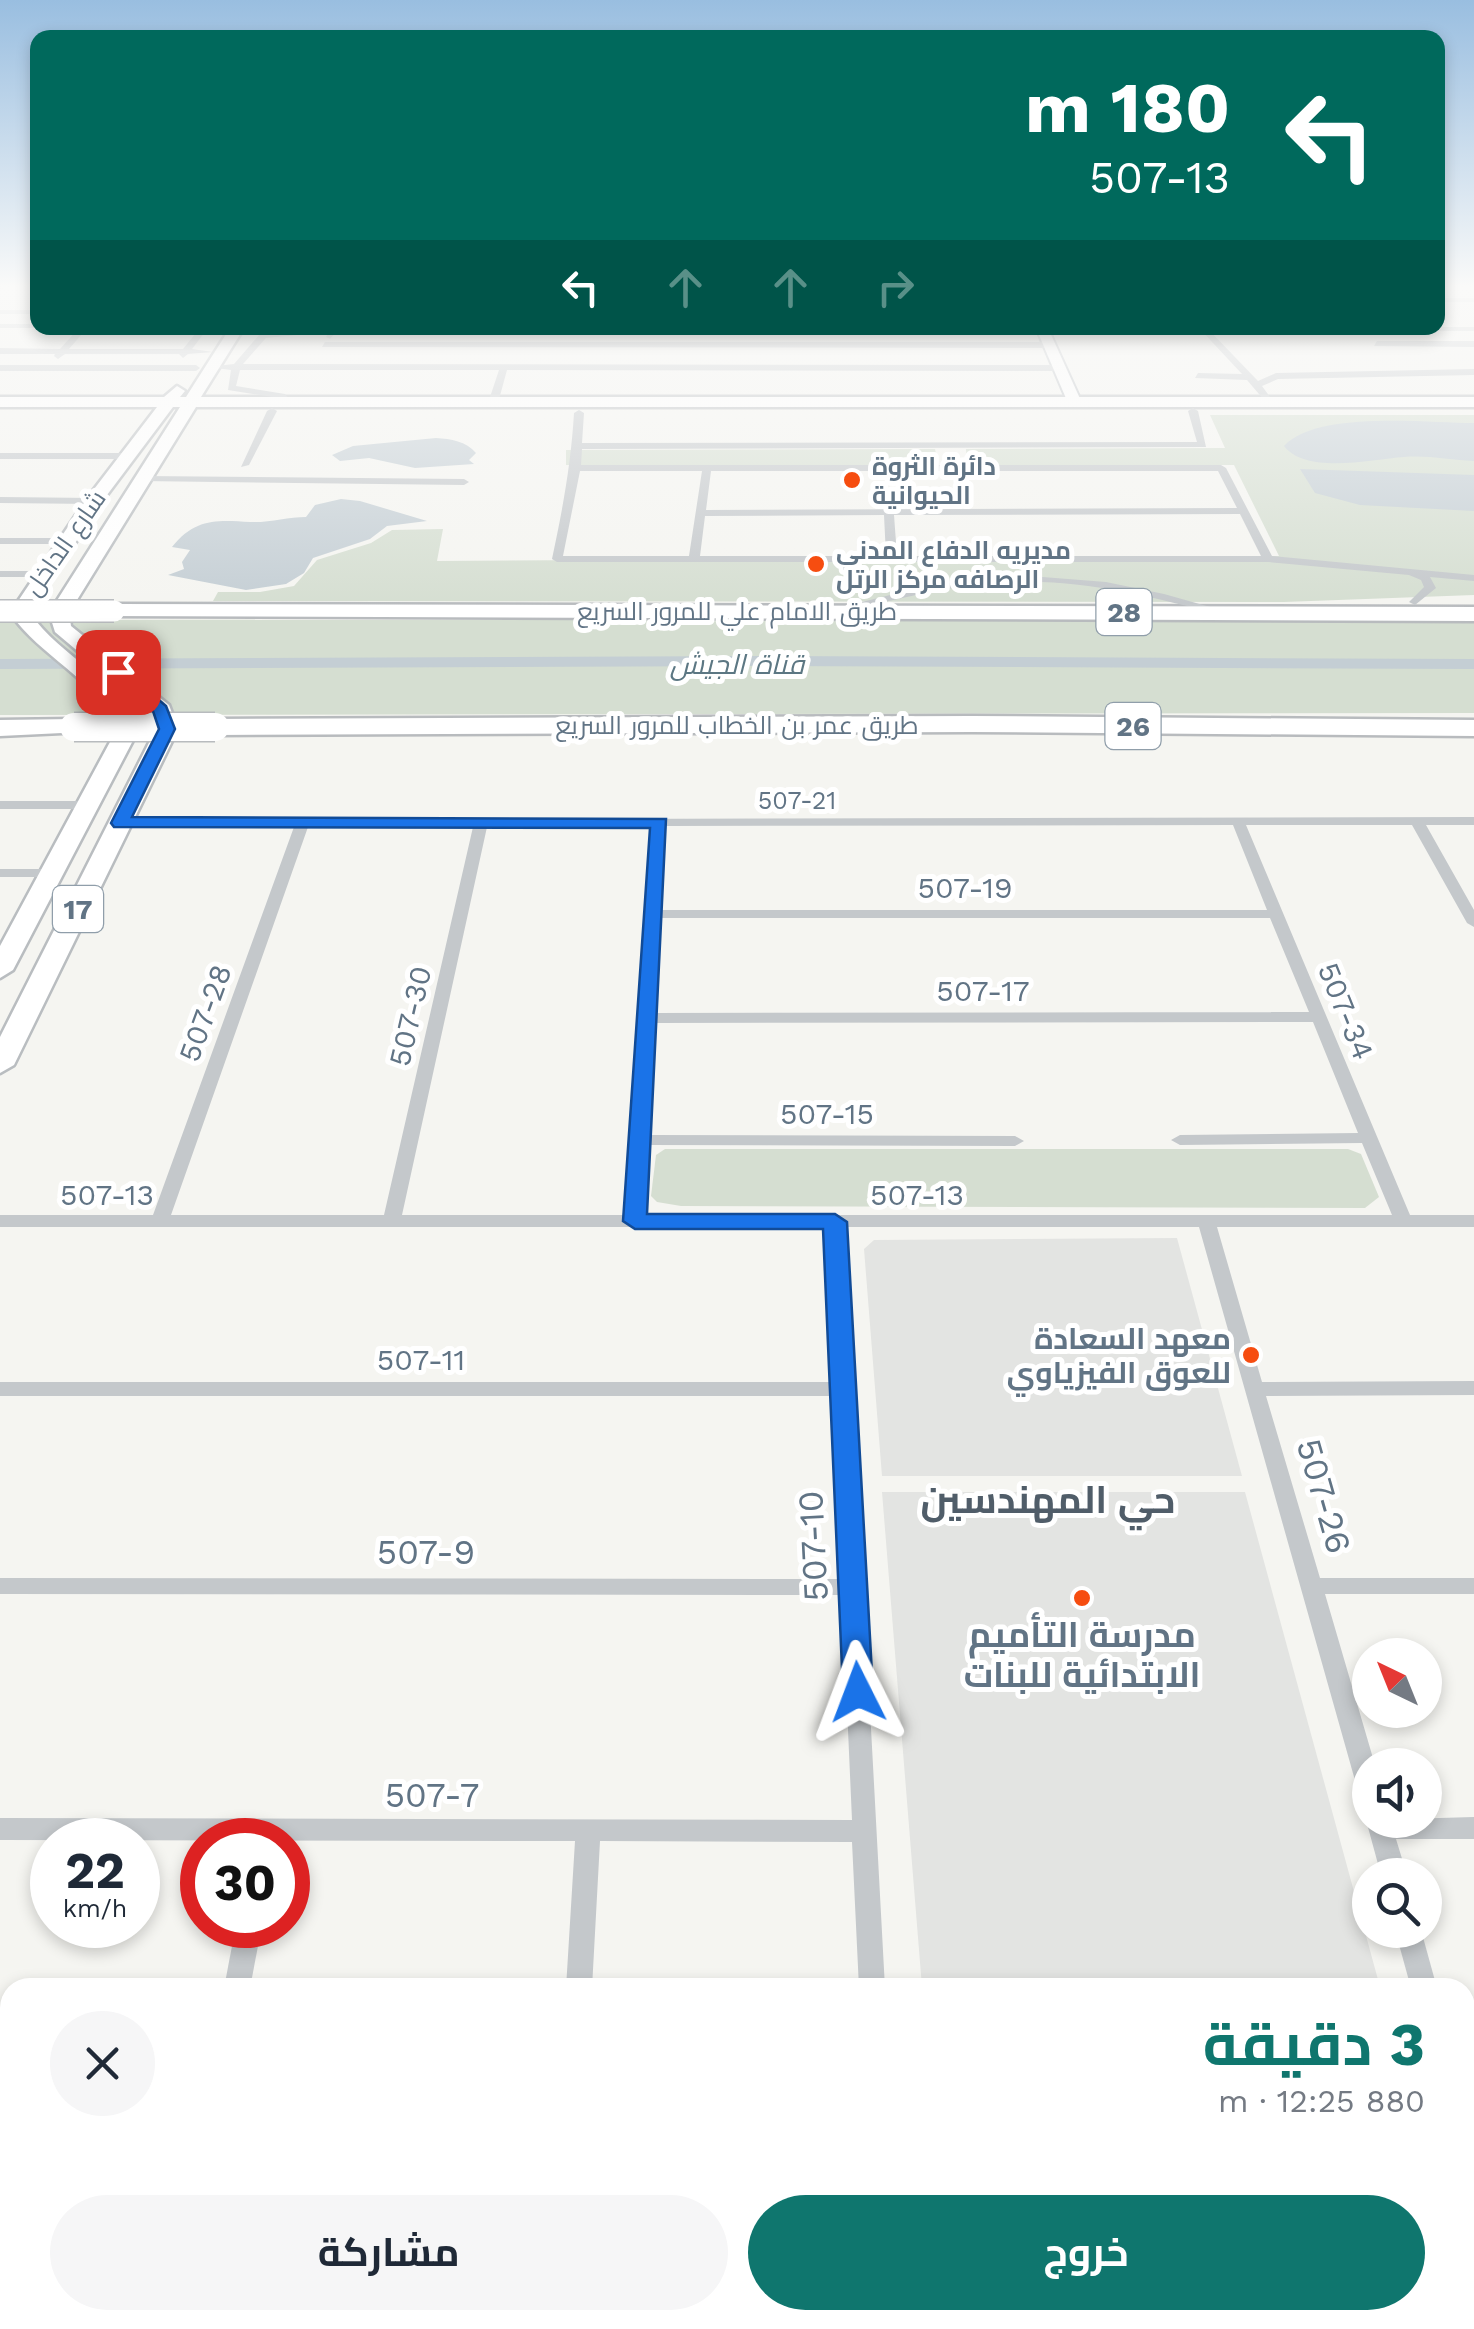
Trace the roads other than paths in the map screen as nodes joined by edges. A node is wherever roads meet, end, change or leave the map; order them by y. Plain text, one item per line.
1 (156, 393) edge
2 (176, 393) edge
3 (193, 393) edge
4 (215, 393) edge
5 (260, 393) edge
6 (496, 393) edge
7 (1070, 393) edge
8 (1262, 393) edge
9 (0, 402) edge
10 (1474, 402) edge
11 (493, 403) junction
12 (1074, 403) junction
13 (1270, 404) junction
14 (98, 407) junction
15 (164, 407) junction
16 (188, 407) junction
17 (267, 407) junction
18 (1192, 407) junction
19 (1474, 411) edge
20 (0, 412) edge
21 (579, 413) junction
22 (169, 438) junction
23 (136, 444) junction
24 (575, 446) junction
25 (954, 446) junction
26 (0, 456) edge
27 (244, 465) dead end
28 (576, 468) junction
29 (707, 468) junction
30 (958, 468) junction
31 (144, 479) junction
32 (464, 482) dead end
33 (0, 500) edge
34 (94, 500) junction
35 (1242, 512) junction
36 (702, 514) junction
37 (890, 514) junction
38 (0, 541) edge
39 (66, 541) junction
40 (694, 560) junction
41 (892, 560) junction
42 (1268, 560) junction
43 (1404, 570) junction
44 (0, 574) edge
45 (42, 574) junction
46 (1474, 578) edge
47 (1474, 600) edge
48 (1415, 602) junction
49 (836, 610) junction
50 (0, 611) edge
51 (1222, 612) junction
52 (1282, 612) junction
53 (1474, 614) edge
54 (0, 728) edge
55 (1474, 731) edge
56 (0, 806) edge
57 (87, 806) junction
58 (1417, 821) junction
59 (1474, 821) edge
60 (1238, 822) junction
61 (120, 823) junction
62 (481, 823) junction
63 (659, 823) junction
64 (302, 824) junction
65 (105, 853) junction
66 (57, 863) junction
67 (0, 873) edge
68 (654, 914) junction
69 (1276, 914) junction
70 (1474, 923) edge
71 (7, 942) edge
72 (0, 970) edge
73 (1319, 1017) junction
74 (647, 1018) junction
75 (0, 1065) edge
76 (1369, 1138) junction
77 (640, 1140) junction
78 (1180, 1140) dead end
79 (1015, 1141) dead end
80 (0, 1221) edge
81 (160, 1221) junction
82 (392, 1221) junction
83 (635, 1221) junction
84 (835, 1222) junction
85 (1206, 1222) junction
86 (1404, 1222) junction
87 (1474, 1222) edge
88 (1254, 1388) junction
89 (1474, 1388) edge
90 (0, 1389) edge
91 (843, 1389) junction
92 (0, 1586) edge
93 (1311, 1586) junction
94 (1474, 1586) edge
95 (852, 1587) junction
96 (1358, 1748) edge
97 (1442, 1827) edge
98 (0, 1828) edge
99 (1474, 1828) edge
100 (588, 1830) junction
101 (865, 1831) junction
102 (180, 1833) edge
103 (310, 1834) edge
104 (245, 1948) edge
105 (1413, 1948) edge
106 (239, 1978) edge
107 (580, 1978) edge
108 (872, 1978) edge
109 (1421, 1978) edge

1 - 14 main road
2 - 15 main road, شارع الداخل
3 - 16 main road, شارع الداخل
4 - 17 main road
5 - 17 street
6 - 11 street
7 - 12 street
8 - 13 street
9 - 14 main road
10 - 13 main road
11 - 12 main road
11 - 17 main road
12 - 18 main road
13 - 18 main road
14 - 15 main road
14 - 20 main road
14 - 23 main road
15 - 16 main road
15 - 23 main road, شارع الداخل
16 - 17 main road
16 - 22 main road, شارع الداخل
17 - 21 main road
17 - 22 main road
17 - 27 street
18 - 19 main road
18 - 21 main road
18 - 25 street
21 - 24 street
22 - 23 main road
22 - 31 main road, شارع الداخل
23 - 26 street
23 - 34 main road, شارع الداخل
24 - 25 street
24 - 28 street
25 - 30 street
28 - 29 street
28 - 40 street
29 - 30 street
29 - 36 street
30 - 35 street
31 - 32 street
31 - 61 main road, شارع الداخل / 17, bridge
33 - 34 street
34 - 39 main road, شارع الداخل
35 - 37 street
35 - 42 street
36 - 37 street
36 - 40 street
37 - 41 street
38 - 39 street
39 - 45 main road, شارع الداخل
40 - 41 street
41 - 42 street
42 - 43 street
43 - 46 street
43 - 48 street
44 - 45 street
45 - 57 main road, شارع الداخل / 17, bridge
47 - 48 highway
48 - 52 highway
49 - 50 highway, طريق الامام علي للمرور السريع / 28, bridge
49 - 51 highway, طريق الامام علي للمرور السريع / 28
49 - 51 street
51 - 52 highway, طريق الامام علي للمرور السريع / 28
52 - 53 highway, طريق الامام علي للمرور السريع / 28
54 - 55 highway, طريق عمر بن الخطاب للمرور السريع / 26, bridge
56 - 57 street
57 - 66 main road, 17
58 - 59 street, 507-21
58 - 60 street, 507-21
58 - 70 street
60 - 63 street, 507-21
60 - 69 street, 507-34
61 - 64 street, 507-21
61 - 65 main road, 17
62 - 63 street, 507-21
62 - 64 street, 507-21
62 - 82 street, 507-30
63 - 68 street
64 - 81 street, 507-28
65 - 66 main road
65 - 75 main road, 17
66 - 67 street
66 - 71 main road, 17
68 - 69 street, 507-19
68 - 74 street
69 - 73 street, 507-34
71 - 72 main road, 17
73 - 74 street, 507-17
73 - 76 street, 507-34
74 - 77 street
76 - 78 street
76 - 86 street, 507-34
77 - 79 street, 507-15
77 - 83 street
80 - 81 street, 507-13
81 - 82 street, 507-13
82 - 83 street, 507-13
83 - 84 street, 507-13
84 - 85 street, 507-13
84 - 91 street, 507-10
85 - 86 street, 507-13
85 - 88 street, 507-26
86 - 87 street, 507-13
88 - 89 street
88 - 93 street, 507-26
90 - 91 street, 507-11
91 - 95 street, 507-10
92 - 95 street, 507-9
93 - 94 street
93 - 96 street, 507-26
95 - 101 street, 507-10
97 - 99 street
98 - 102 street, 507-7
100 - 101 street, 507-7
100 - 103 street, 507-7
100 - 107 street
101 - 108 street, 507-10
104 - 106 street
105 - 109 street

